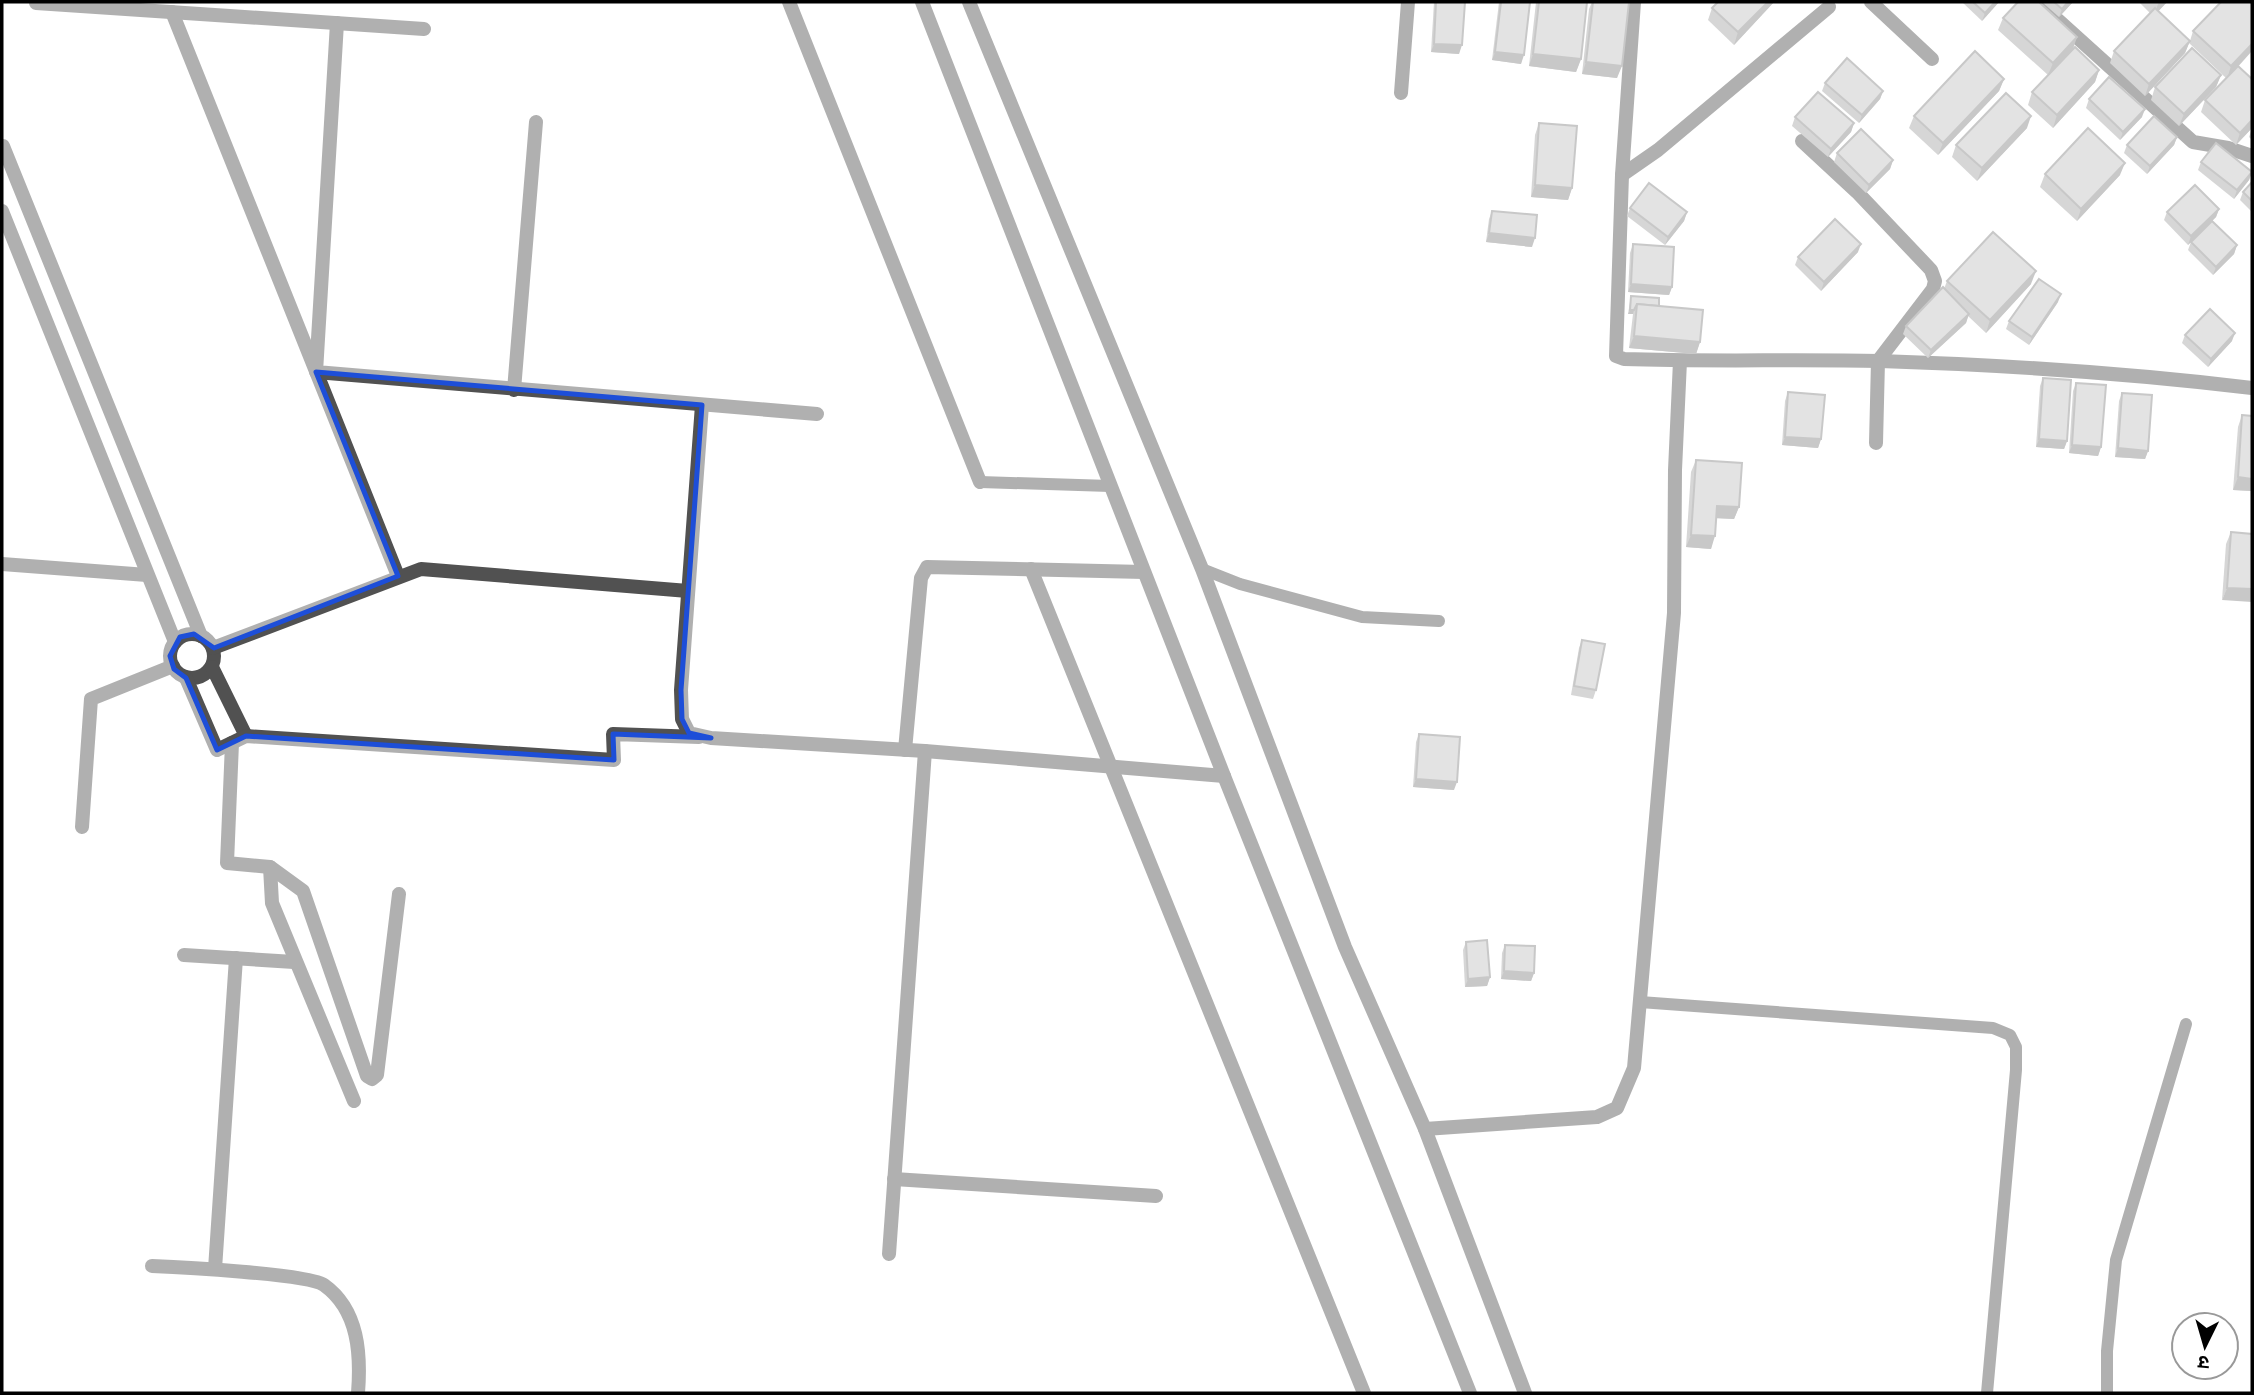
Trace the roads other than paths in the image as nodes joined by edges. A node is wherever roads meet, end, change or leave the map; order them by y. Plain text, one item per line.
1 (789, 2) edge
2 (922, 2) edge
3 (969, 2) edge
4 (1408, 2) edge
5 (1634, 2) edge
6 (1871, 2) edge
7 (2038, 2) edge
8 (36, 3) edge
9 (1830, 3) edge
10 (172, 12) junction
11 (337, 23) junction
12 (424, 29) dead end
13 (1932, 58) dead end
14 (1401, 93) dead end
15 (536, 122) dead end
16 (1802, 141) dead end
17 (3, 146) edge
18 (2252, 156) edge
19 (1622, 175) junction
20 (2, 211) edge
21 (1680, 361) junction
22 (1878, 361) junction
23 (316, 372) junction
24 (2252, 388) edge
25 (514, 390) junction
26 (702, 405) junction
27 (817, 414) dead end
28 (1877, 443) dead end
29 (980, 482) joint
30 (1110, 486) junction
31 (2, 564) edge
32 (1031, 569) junction
33 (1202, 569) junction
34 (1144, 572) junction
35 (148, 575) junction
36 (398, 576) junction
37 (688, 591) junction
38 (1439, 621) dead end
39 (201, 636) junction
40 (175, 642) junction
41 (213, 648) junction
42 (173, 666) junction
43 (212, 667) junction
44 (187, 677) junction
45 (246, 736) junction
46 (710, 738) junction
47 (232, 743) junction
48 (905, 750) junction
49 (925, 751) junction
50 (1113, 767) junction
51 (1224, 776) junction
52 (82, 827) dead end
53 (270, 867) junction
54 (399, 894) dead end
55 (184, 955) dead end
56 (236, 958) junction
57 (294, 962) junction
58 (1640, 1002) junction
59 (2186, 1024) dead end
60 (354, 1101) dead end
61 (1425, 1129) junction
62 (894, 1179) junction
63 (1156, 1196) dead end
64 (889, 1254) dead end
65 (152, 1266) dead end
66 (215, 1269) junction
67 (358, 1393) edge
68 (1364, 1393) edge
69 (1470, 1393) edge
70 (1525, 1393) edge
71 (1987, 1393) edge
72 (2107, 1393) edge

1 - 29 street
2 - 30 street
3 - 33 street
4 - 14 street
5 - 19 street
6 - 13 street
7 - 18 street
8 - 10 street
9 - 19 street
10 - 11 street
10 - 23 street
11 - 12 street
11 - 23 street
15 - 25 street
16 - 22 street
17 - 39 street
19 - 21 street
20 - 35 street
21 - 22 street
21 - 58 street
22 - 24 street
22 - 28 street
23 - 25 street
23 - 36 street
25 - 26 street
26 - 27 street
26 - 37 street
29 - 30 lane
30 - 34 street
31 - 35 street
32 - 34 street
32 - 48 street
32 - 50 street
33 - 38 lane
33 - 61 street
34 - 51 street
35 - 40 street
36 - 37 street
36 - 41 street
37 - 46 street
39 - 40 street
39 - 41 street
40 - 42 street
41 - 43 street
42 - 44 street
42 - 52 street
43 - 44 street
43 - 45 street
44 - 47 street
45 - 46 street
45 - 47 street
46 - 48 street
47 - 53 street
48 - 49 street
49 - 50 street
49 - 62 street
50 - 51 street
50 - 68 street
51 - 69 street
53 - 54 street
53 - 57 street
55 - 56 street
56 - 57 street
56 - 66 street
57 - 60 street
58 - 61 street
58 - 71 lane
59 - 72 lane
61 - 70 street
62 - 63 street
62 - 64 street
65 - 66 street
66 - 67 street

